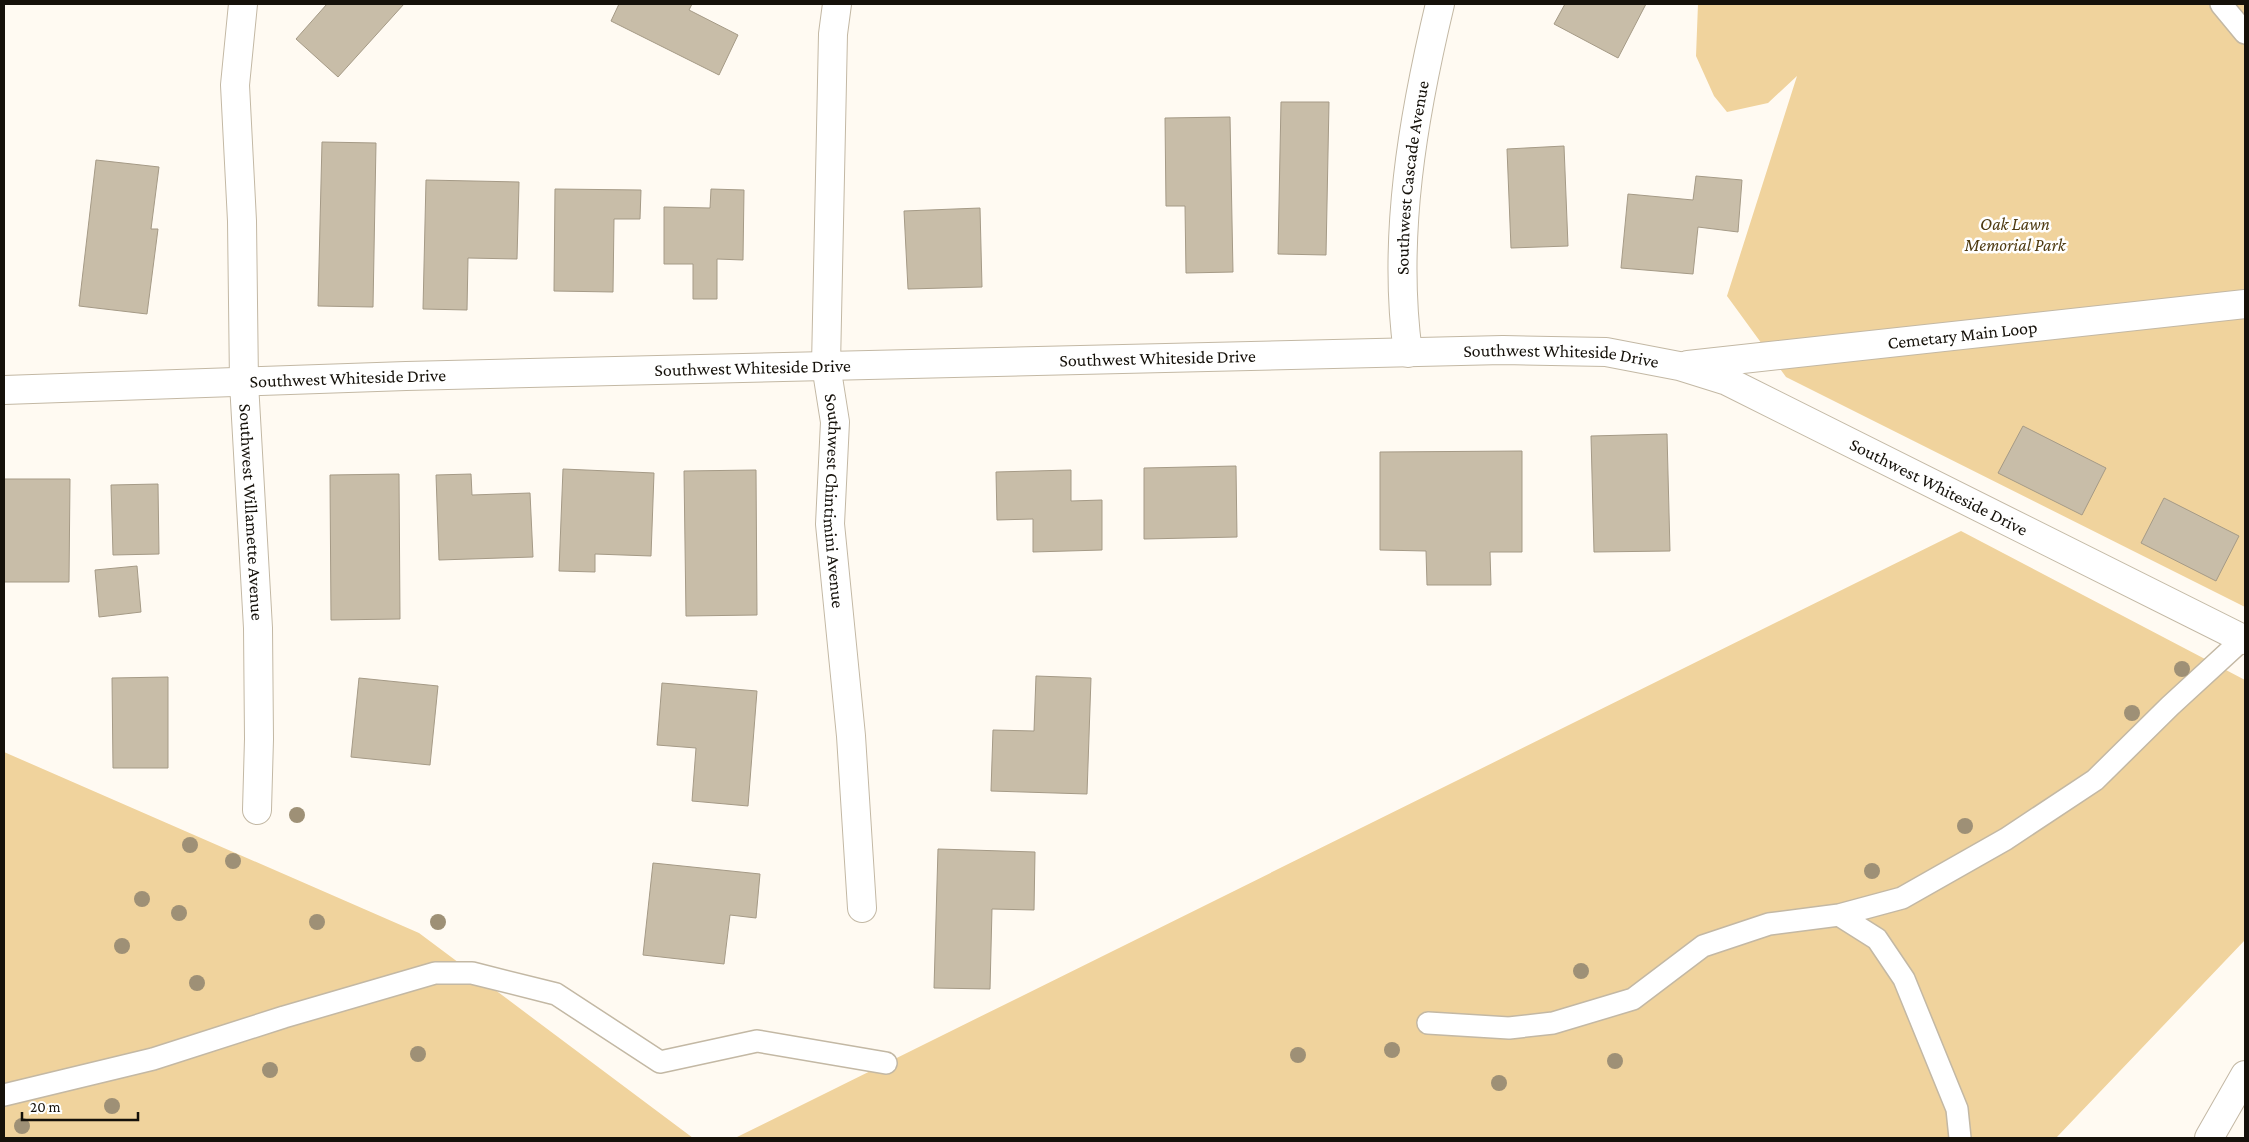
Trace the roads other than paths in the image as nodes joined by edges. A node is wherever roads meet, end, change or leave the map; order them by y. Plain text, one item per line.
1 (243, 4) edge
2 (836, 4) edge
3 (1440, 4) edge
4 (2221, 4) edge
5 (2245, 33) edge
6 (2245, 304) edge
7 (1408, 353) junction
8 (826, 365) junction
9 (1679, 366) junction
10 (244, 383) junction
11 (4, 390) edge
12 (2244, 640) edge
13 (257, 810) dead end
14 (862, 908) dead end
15 (1839, 915) junction
16 (1428, 1023) dead end
17 (886, 1063) dead end
18 (2245, 1075) edge
19 (4, 1095) edge
20 (1960, 1138) edge
21 (2209, 1138) edge

1 - 10 street, Southwest Willamette Avenue
2 - 8 street, Southwest Chintimini Avenue
3 - 7 street, Southwest Cascade Avenue
4 - 5 lane
6 - 9 street, Cemetary Main Loop
7 - 8 street, Southwest Whiteside Drive
7 - 9 street, Southwest Whiteside Drive
8 - 10 street, Southwest Whiteside Drive
8 - 14 street, Southwest Chintimini Avenue
9 - 12 street, Southwest Whiteside Drive
10 - 11 street, Southwest Whiteside Drive
10 - 13 street, Southwest Willamette Avenue
12 - 15 lane
15 - 16 lane
15 - 20 lane
17 - 19 lane
18 - 21 street

